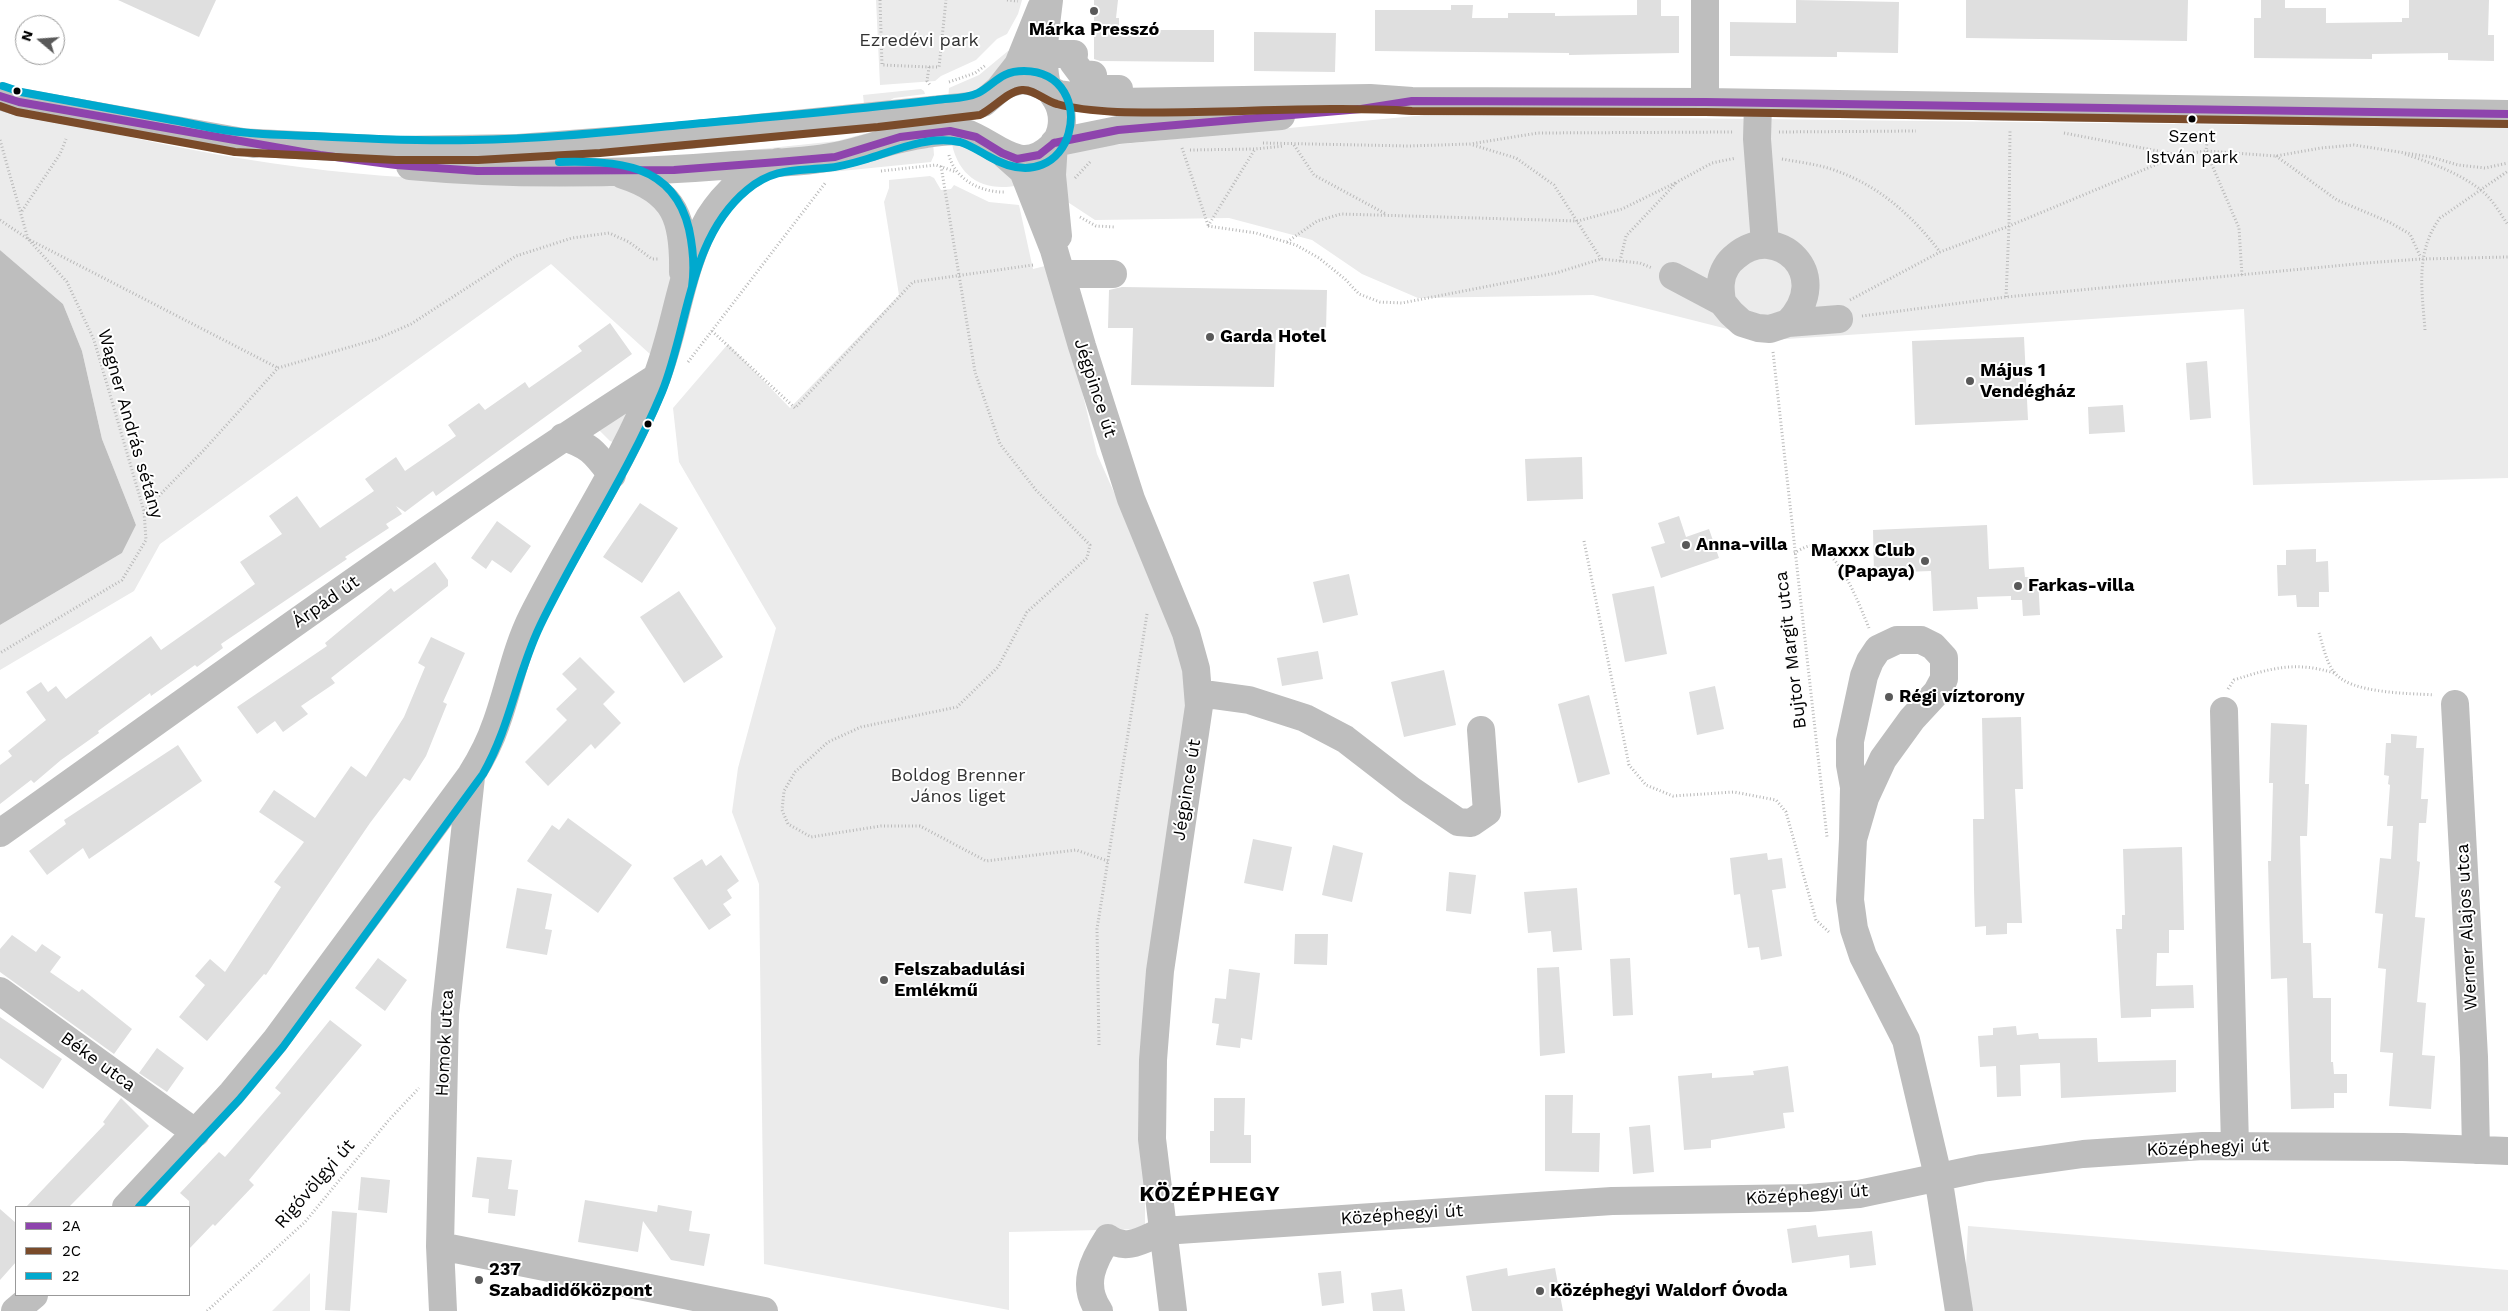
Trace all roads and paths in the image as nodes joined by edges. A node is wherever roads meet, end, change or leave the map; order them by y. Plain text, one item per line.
1 (880, 0) edge
2 (946, 0) edge
3 (1044, 0) edge
4 (1050, 0) edge
5 (1705, 0) edge
6 (1058, 54) dead end
7 (989, 62) dead end
8 (929, 68) junction
9 (946, 84) dead end
10 (930, 85) dead end
11 (1050, 91) junction
12 (995, 92) junction
13 (0, 96) edge
14 (1243, 100) junction
15 (1412, 101) junction
16 (1705, 102) junction
17 (1758, 104) junction
18 (2508, 114) edge
19 (2009, 125) junction
20 (2208, 130) dead end
21 (1922, 131) dead end
22 (1757, 132) junction
23 (2063, 133) dead end
24 (688, 135) junction
25 (66, 139) dead end
26 (0, 140) edge
27 (237, 142) junction
28 (1180, 142) dead end
29 (1054, 143) junction
30 (1470, 144) junction
31 (1294, 145) junction
32 (1182, 150) junction
33 (1255, 150) junction
34 (2396, 150) junction
35 (1000, 151) junction
36 (2206, 151) junction
37 (2179, 155) junction
38 (2276, 156) junction
39 (778, 162) junction
40 (2508, 163) edge
41 (936, 165) dead end
42 (941, 166) junction
43 (688, 169) junction
44 (607, 171) junction
45 (2508, 171) edge
46 (959, 173) dead end
47 (1677, 182) dead end
48 (822, 188) dead end
49 (2482, 191) junction
50 (22, 211) junction
51 (1389, 216) junction
52 (0, 220) edge
53 (1578, 221) junction
54 (2508, 225) edge
55 (680, 226) junction
56 (1208, 226) junction
57 (2010, 226) junction
58 (28, 240) junction
59 (1287, 243) junction
60 (1765, 244) junction
61 (2508, 257) edge
62 (1600, 259) junction
63 (2422, 259) junction
64 (663, 263) dead end
65 (1113, 274) dead end
66 (959, 276) junction
67 (1056, 276) junction
68 (1673, 276) joint
69 (2242, 276) junction
70 (682, 282) junction
71 (2006, 297) junction
72 (1722, 302) junction
73 (1841, 312) junction
74 (1779, 326) junction
75 (2425, 330) dead end
76 (278, 368) junction
77 (657, 378) junction
78 (563, 437) junction
79 (612, 475) junction
80 (144, 511) junction
81 (1584, 541) dead end
82 (1794, 552) junction
83 (1147, 614) dead end
84 (2319, 633) dead end
85 (1878, 649) junction
86 (0, 653) edge
87 (2335, 674) junction
88 (1198, 692) junction
89 (2455, 704) joint
90 (2224, 711) joint
91 (1481, 730) dead end
92 (471, 775) junction
93 (0, 833) edge
94 (1840, 842) junction
95 (1108, 861) junction
96 (1836, 938) dead end
97 (0, 991) edge
98 (1099, 1045) dead end
99 (443, 1078) junction
100 (196, 1133) junction
101 (2235, 1146) junction
102 (2476, 1150) junction
103 (2508, 1151) edge
104 (1938, 1176) junction
105 (127, 1206) edge
106 (1162, 1231) junction
107 (440, 1246) junction
108 (33, 1296) edge
109 (15, 1311) edge
110 (207, 1311) edge
111 (443, 1311) edge
112 (764, 1311) edge
113 (1099, 1311) edge
114 (1173, 1311) edge
115 (1960, 1311) edge

1 - 8 path
2 - 8 path
3 - 12 street
4 - 11 street
5 - 16 street
6 - 14 street
7 - 9 path
8 - 10 path
11 - 12 street
11 - 14 street
11 - 29 street
12 - 24 street
12 - 35 street
13 - 27 street
14 - 15 street
15 - 16 street
15 - 29 street
16 - 17 street
17 - 19 street
17 - 22 street
18 - 19 street
19 - 57 path
20 - 36 path
21 - 22 path
22 - 30 path
22 - 60 street
23 - 37 path
24 - 27 street
24 - 43 street
25 - 50 path
26 - 50 path
27 - 44 street
28 - 32 path
29 - 35 street
29 - 67 street, Jégpince út
30 - 31 path
30 - 53 path
31 - 33 path
31 - 51 path
32 - 33 path
32 - 56 path
33 - 56 path
34 - 38 path
34 - 40 path
34 - 49 path
35 - 39 street
35 - 67 street, Jégpince út
36 - 37 path
36 - 38 path
36 - 69 path
37 - 57 path
38 - 63 path
39 - 43 street
39 - 70 street
41 - 42 path
42 - 46 path
42 - 66 path
43 - 44 street
43 - 55 street
44 - 55 street
45 - 49 path
47 - 53 path
48 - 66 path
49 - 54 path
49 - 63 path
50 - 58 path
51 - 53 path
51 - 59 path
52 - 58 path, Wagner András sétány
53 - 62 path
55 - 70 street
56 - 59 path
57 - 71 path
57 - 73 path
58 - 76 path
58 - 80 path, Wagner András sétány
59 - 62 path
60 - 72 street
60 - 74 street
61 - 63 path
62 - 68 path
63 - 69 path
63 - 75 path
64 - 76 path
65 - 67 street
66 - 67 path
66 - 95 path
67 - 88 street, Jégpince út
68 - 72 street
69 - 71 path
70 - 77 street
71 - 73 path
72 - 74 street
73 - 74 street
74 - 82 path, Bujtor Margit utca
76 - 80 path
77 - 78 street, Árpád út
77 - 79 street
78 - 79 street
78 - 93 street, Árpád út
79 - 92 street
80 - 86 path, Wagner András sétány
81 - 96 path
82 - 85 path
82 - 94 path, Bujtor Margit utca
83 - 95 path
84 - 87 path
85 - 94 street
85 - 94 street
87 - 89 path
87 - 90 path
88 - 91 street
88 - 106 street, Jégpince út
89 - 102 street, Werner Alajos utca
90 - 101 street
92 - 99 street, Homok utca
92 - 100 street
94 - 104 street
95 - 98 path
97 - 100 street, Béke utca
99 - 107 street, Homok utca
99 - 110 path, Rigóvölgyi út
100 - 105 street
101 - 102 street, Középhegyi út
101 - 104 street, Középhegyi út
102 - 103 street, Középhegyi út
104 - 106 street, Középhegyi út
104 - 115 street
106 - 113 street
106 - 114 street, Jégpince út
107 - 111 street, Homok utca
107 - 112 street
108 - 109 street

